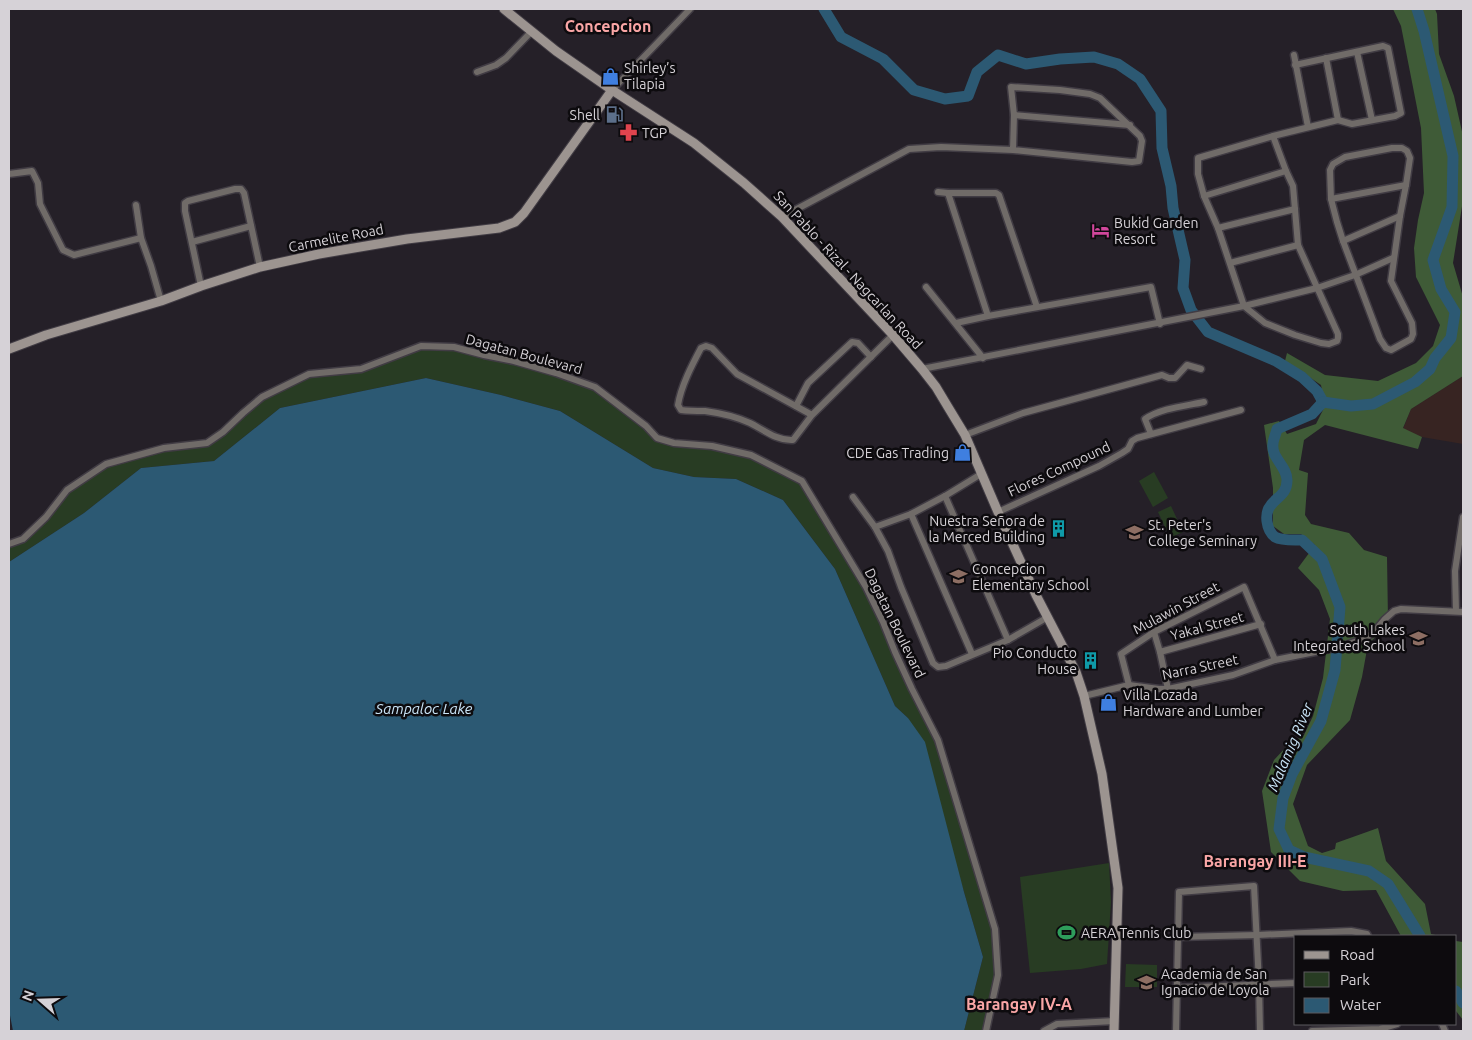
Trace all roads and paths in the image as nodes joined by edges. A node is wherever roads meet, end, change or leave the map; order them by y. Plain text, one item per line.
1 (504, 9) edge
2 (690, 9) edge
3 (532, 31) junction
4 (1357, 52) junction
5 (1294, 55) dead end
6 (1326, 58) junction
7 (1295, 65) junction
8 (477, 72) dead end
9 (612, 90) junction
10 (1014, 115) junction
11 (1338, 120) junction
12 (1372, 120) junction
13 (1130, 126) junction
14 (1308, 127) junction
15 (1273, 136) junction
16 (1013, 150) junction
17 (1286, 171) junction
18 (9, 174) edge
19 (1406, 185) junction
20 (938, 192) dead end
21 (948, 193) junction
22 (1204, 196) junction
23 (1331, 199) junction
24 (136, 205) dead end
25 (1296, 210) junction
26 (1400, 216) junction
27 (782, 217) junction
28 (251, 226) junction
29 (1218, 228) junction
30 (141, 238) junction
31 (1343, 241) junction
32 (192, 242) junction
33 (1298, 245) junction
34 (1393, 258) junction
35 (1230, 262) junction
36 (260, 267) junction
37 (1355, 275) junction
38 (201, 286) junction
39 (926, 287) dead end
40 (1316, 288) junction
41 (161, 301) junction
42 (1244, 306) junction
43 (1037, 307) junction
44 (988, 316) junction
45 (956, 323) junction
46 (1160, 324) junction
47 (893, 335) junction
48 (9, 349) edge
49 (871, 357) junction
50 (983, 358) junction
51 (922, 369) junction
52 (1201, 369) dead end
53 (1204, 402) dead end
54 (796, 406) junction
55 (1241, 410) dead end
56 (812, 415) junction
57 (1151, 434) junction
58 (965, 435) junction
59 (981, 474) junction
60 (945, 496) junction
61 (853, 497) dead end
62 (998, 512) junction
63 (911, 514) junction
64 (1463, 517) edge
65 (875, 527) junction
66 (9, 544) edge
67 (1460, 612) edge
68 (1048, 618) junction
69 (1261, 624) junction
70 (1154, 632) junction
71 (1008, 640) junction
72 (1160, 652) junction
73 (972, 654) junction
74 (1275, 660) junction
75 (1129, 685) junction
76 (1168, 689) junction
77 (1084, 696) junction
78 (1257, 935) junction
79 (1368, 935) edge
80 (1178, 937) junction
81 (1294, 983) edge
82 (1259, 984) junction
83 (1176, 988) junction
84 (1115, 1021) junction
85 (1394, 1025) edge
86 (986, 1031) edge
87 (1044, 1031) edge
88 (1114, 1031) edge
89 (1176, 1031) edge
90 (1260, 1031) edge
91 (1312, 1031) edge

1 - 3 main road, San Pablo - Rizal - Nagcarlan Road
2 - 9 street
3 - 8 street
3 - 9 main road, San Pablo - Rizal - Nagcarlan Road
4 - 6 street
4 - 12 street
4 - 12 street
5 - 7 street
6 - 7 street
6 - 11 street
7 - 14 street
9 - 27 main road, San Pablo - Rizal - Nagcarlan Road
9 - 36 main road, Carmelite Road
10 - 13 street
10 - 13 street
10 - 16 street
11 - 12 street
11 - 14 street
13 - 16 street
14 - 15 street
15 - 17 street
15 - 22 street
16 - 27 street
17 - 22 street
17 - 25 street
18 - 30 street
19 - 23 street
19 - 23 street
19 - 26 street
20 - 21 street
21 - 43 street
21 - 44 street
22 - 29 street
23 - 31 street
24 - 30 street
25 - 29 street
25 - 33 street
26 - 31 street
26 - 34 street
27 - 47 main road, San Pablo - Rizal - Nagcarlan Road
28 - 32 street
28 - 32 street
28 - 36 street
29 - 35 street
30 - 41 street
31 - 37 street
32 - 38 street
33 - 35 street
33 - 40 street
34 - 37 street
34 - 37 street
35 - 42 street
36 - 38 main road, Carmelite Road
37 - 40 street
38 - 41 main road, Carmelite Road
39 - 45 street
40 - 42 street
40 - 42 street
41 - 48 main road, Carmelite Road
42 - 46 street
43 - 44 street
43 - 46 street
44 - 45 street
45 - 50 street
46 - 50 street
47 - 49 street
47 - 51 main road, San Pablo - Rizal - Nagcarlan Road
49 - 54 street
49 - 56 street
50 - 51 street
51 - 58 main road, San Pablo - Rizal - Nagcarlan Road
52 - 58 street
53 - 57 street
54 - 56 street
54 - 56 street
55 - 57 street, Flores Compound
57 - 62 street, Flores Compound
58 - 59 main road, San Pablo - Rizal - Nagcarlan Road
59 - 60 street
59 - 62 main road, San Pablo - Rizal - Nagcarlan Road
60 - 63 street
60 - 71 street
61 - 65 street
62 - 68 main road, San Pablo - Rizal - Nagcarlan Road
63 - 65 street
63 - 73 street
64 - 67 street
65 - 73 street
66 - 86 street, Dagatan Boulevard
67 - 74 street, Narra Street
68 - 71 street
68 - 77 main road, San Pablo - Rizal - Nagcarlan Road
69 - 70 street, Mulawin Street
69 - 72 street, Yakal Street
69 - 74 street
70 - 72 street
70 - 75 street, Mulawin Street
71 - 73 street
72 - 76 street
74 - 76 street, Narra Street
75 - 76 street, Narra Street
75 - 77 street, Narra Street
77 - 84 main road, San Pablo - Rizal - Nagcarlan Road
78 - 79 street
78 - 80 street
78 - 80 street
78 - 82 street
80 - 83 street
81 - 82 street
82 - 83 street
82 - 90 street
83 - 89 street
84 - 87 street
84 - 88 main road, San Pablo - Rizal - Nagcarlan Road
85 - 91 street

